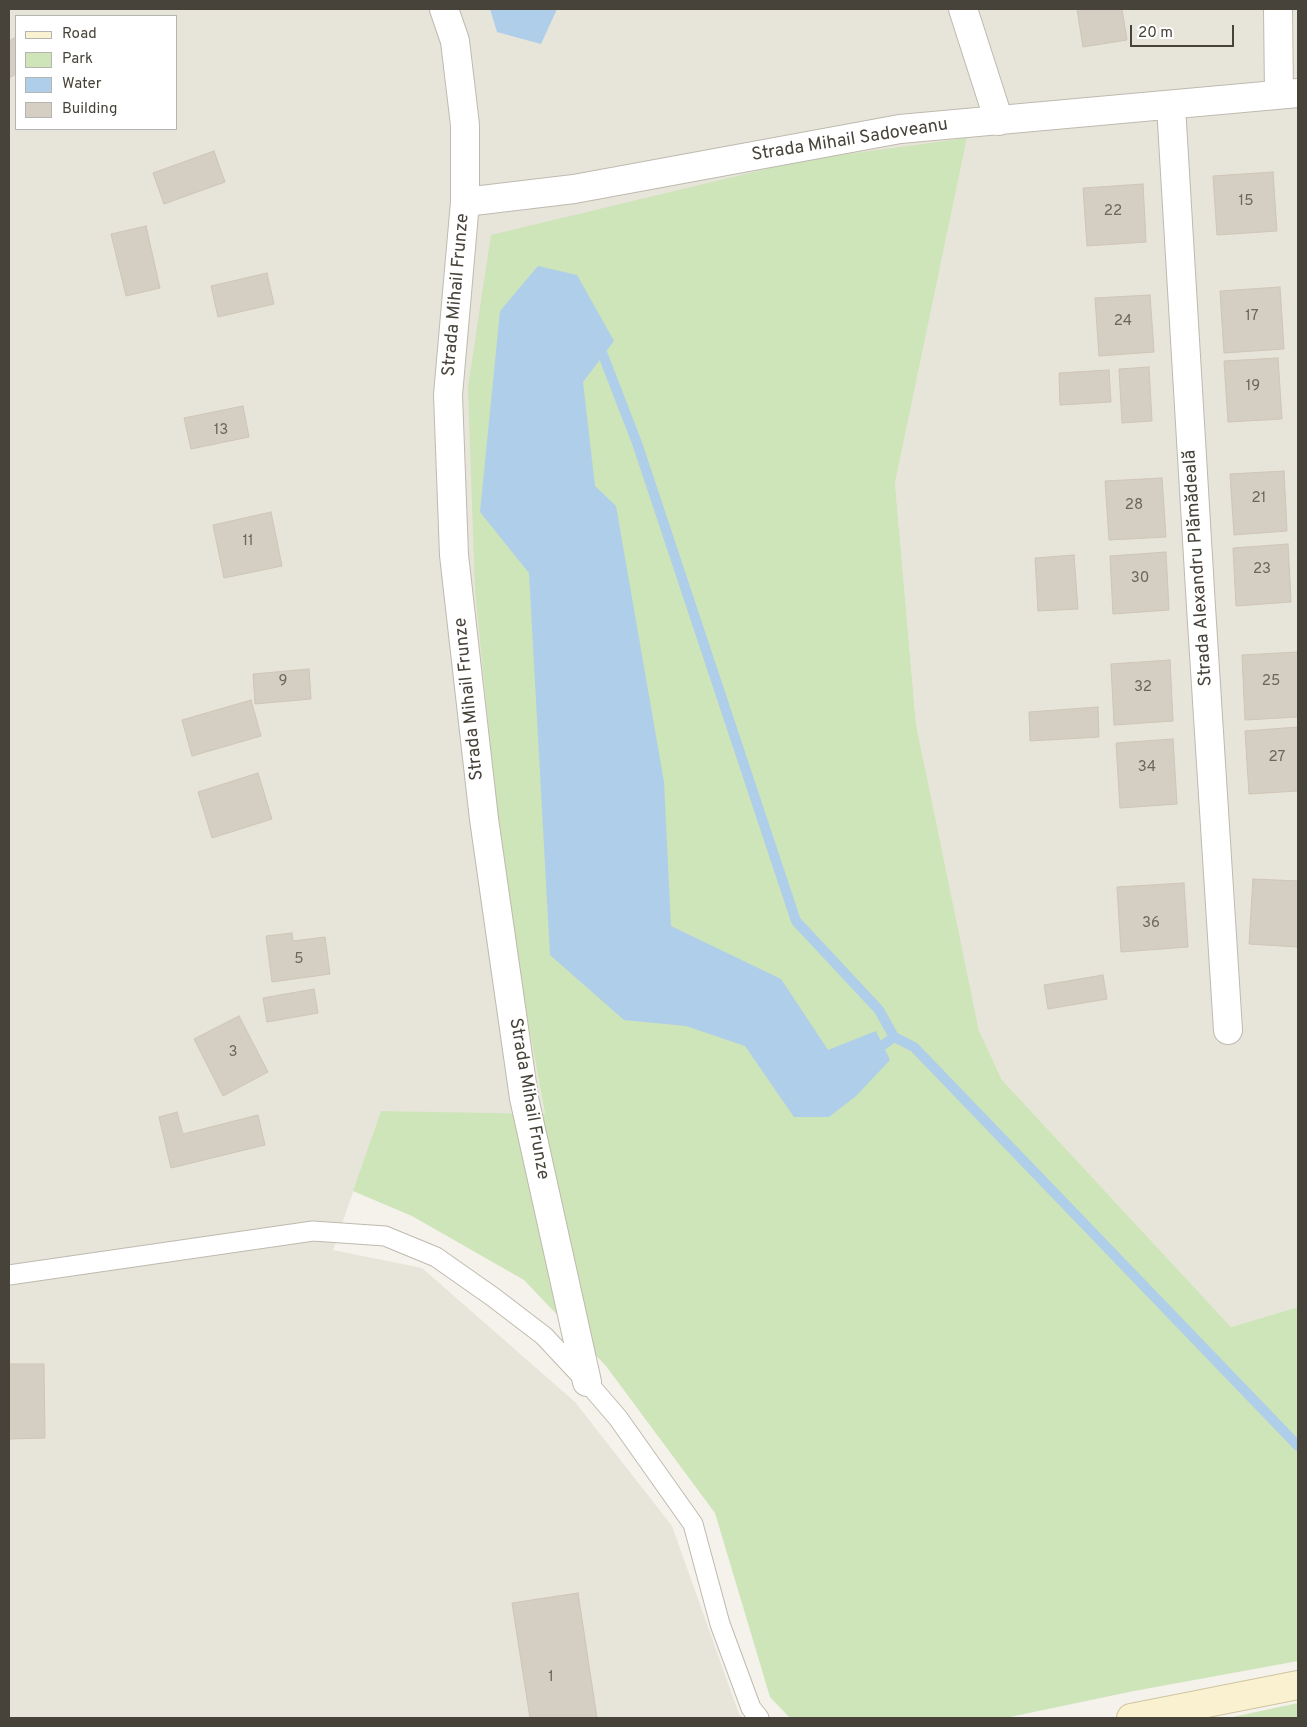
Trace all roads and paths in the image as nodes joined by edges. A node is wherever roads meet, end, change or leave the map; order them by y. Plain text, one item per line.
1 (444, 9) edge
2 (962, 9) edge
3 (1278, 9) edge
4 (1288, 93) edge
5 (1171, 106) junction
6 (999, 121) junction
7 (465, 202) junction
8 (1228, 1030) dead end
9 (9, 1275) edge
10 (587, 1382) junction
11 (1298, 1685) edge
12 (759, 1718) edge
13 (1131, 1718) edge

1 - 7 street, Strada Mihail Frunze
2 - 6 street
3 - 4 street
4 - 5 street, Strada Mihail Sadoveanu
5 - 6 street, Strada Mihail Sadoveanu
5 - 8 street, Strada Alexandru Plămădeală
6 - 7 street, Strada Mihail Sadoveanu
7 - 10 street, Strada Mihail Frunze
9 - 10 lane
10 - 12 lane
11 - 13 street

